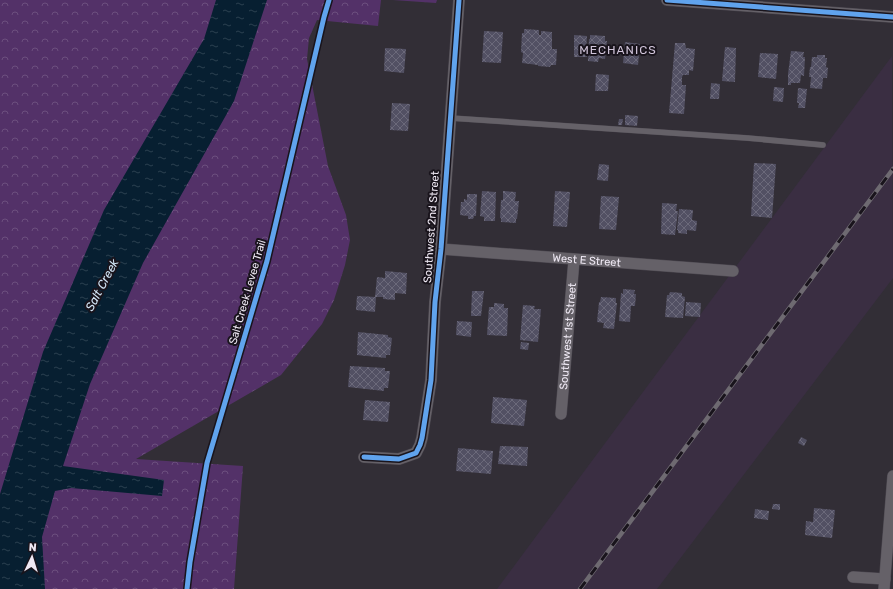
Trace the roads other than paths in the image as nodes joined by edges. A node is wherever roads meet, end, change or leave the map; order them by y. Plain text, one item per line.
1 (459, 0) edge
2 (667, 0) edge
3 (893, 17) edge
4 (449, 118) junction
5 (823, 145) dead end
6 (440, 249) junction
7 (574, 260) junction
8 (733, 271) dead end
9 (561, 414) dead end
10 (364, 456) dead end
11 (893, 476) edge
12 (890, 558) edge
13 (853, 577) dead end
14 (885, 584) edge

1 - 4 street, Southwest 2nd Street
2 - 3 street
4 - 5 lane
4 - 6 street, Southwest 2nd Street
6 - 7 street, West E Street
6 - 10 street, Southwest 2nd Street
7 - 8 street, West E Street
7 - 9 street, Southwest 1st Street
11 - 12 street
12 - 14 street
13 - 14 street

